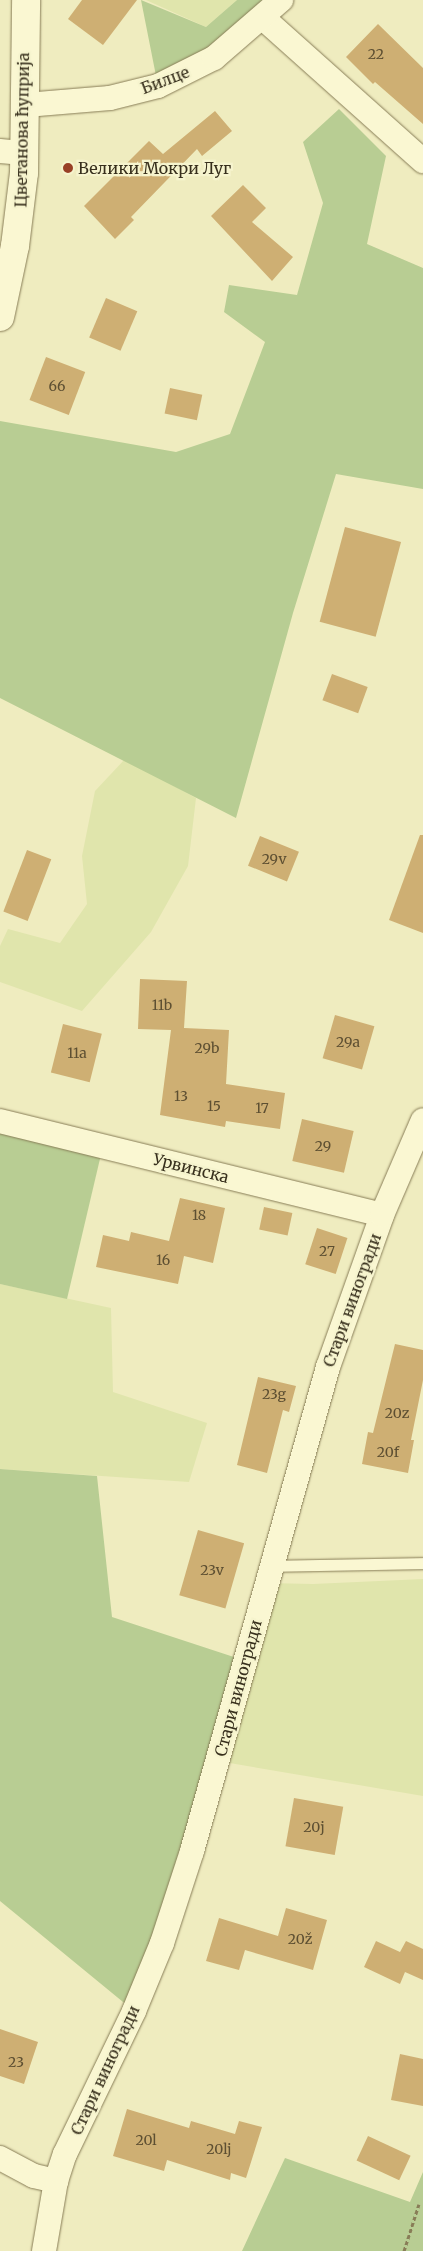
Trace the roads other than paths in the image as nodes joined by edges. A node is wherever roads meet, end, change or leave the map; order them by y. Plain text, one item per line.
1 (26, 0) edge
2 (281, 0) edge
3 (263, 18) junction
4 (26, 105) junction
5 (12, 152) edge
6 (423, 161) edge
7 (0, 317) edge
8 (423, 1120) edge
9 (0, 1121) edge
10 (382, 1215) junction
11 (423, 1563) edge
12 (270, 1566) junction
13 (0, 2158) edge
14 (56, 2181) junction
15 (44, 2251) edge

1 - 4 street, Цветанова ћуприја
2 - 3 street, Билце
3 - 4 street, Билце
3 - 6 street
4 - 5 street, Цветанова ћуприја
5 - 7 street, Цветанова ћуприја
8 - 10 street, Стари виногради
9 - 10 street, Урвинска
10 - 12 street, Стари виногради
11 - 12 lane
12 - 14 street, Стари виногради
13 - 14 street
14 - 15 street, Стари виногради

